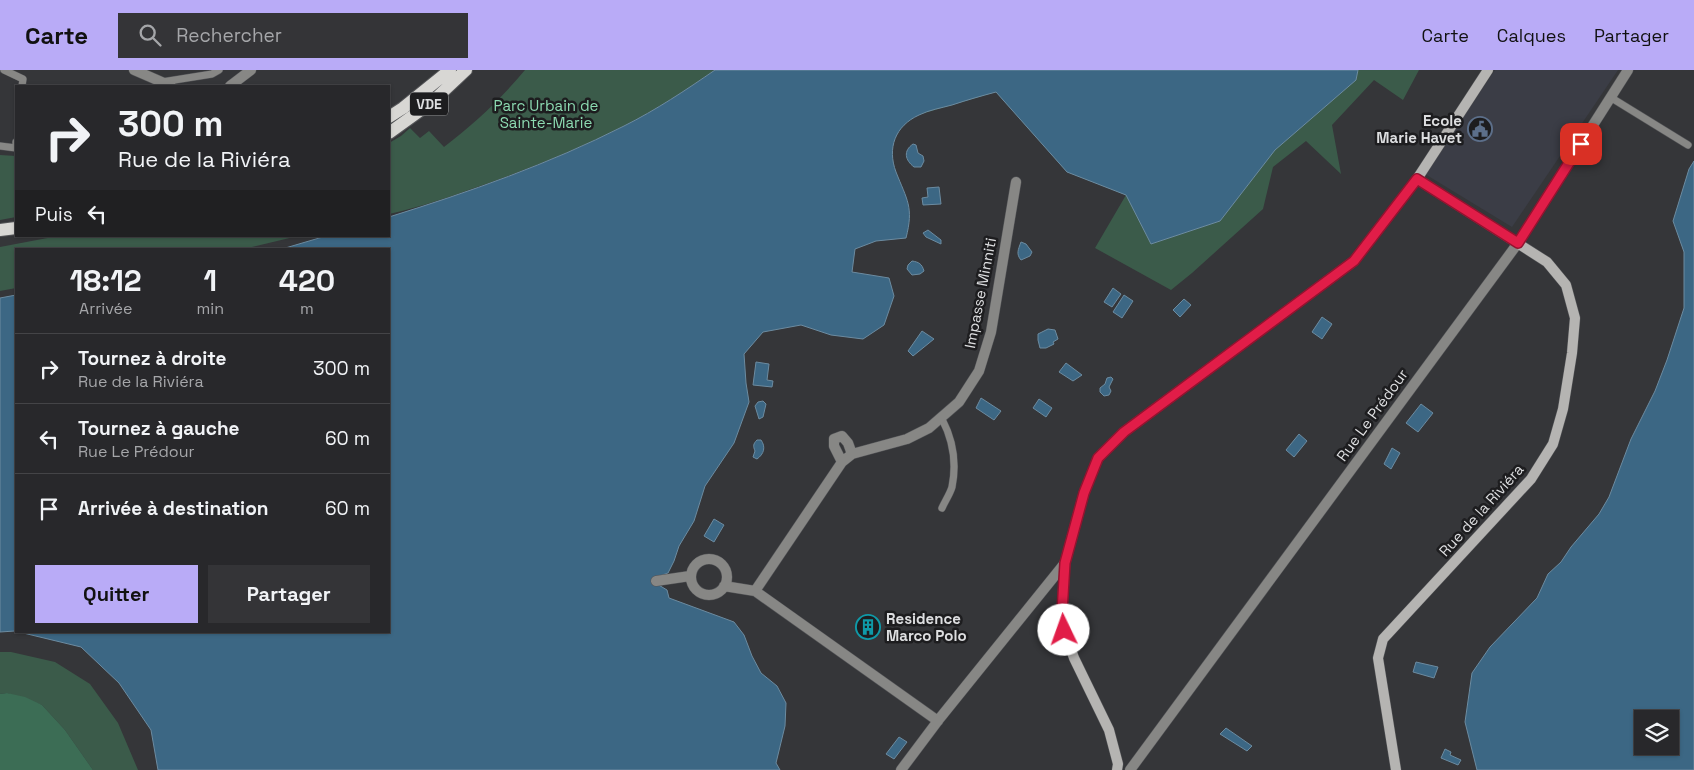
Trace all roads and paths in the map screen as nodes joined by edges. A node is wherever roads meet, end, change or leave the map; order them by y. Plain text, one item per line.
1 (4, 70) edge
2 (134, 70) edge
3 (219, 70) edge
4 (251, 70) edge
5 (450, 70) edge
6 (466, 70) edge
7 (1488, 70) edge
8 (1628, 70) edge
9 (167, 84) edge
10 (22, 85) edge
11 (231, 85) edge
12 (425, 91) junction
13 (1610, 97) junction
14 (390, 117) edge
15 (390, 132) edge
16 (1688, 145) dead end
17 (0, 146) edge
18 (15, 148) edge
19 (1417, 179) junction
20 (1016, 182) dead end
21 (15, 228) edge
22 (0, 230) edge
23 (1518, 243) junction
24 (942, 419) junction
25 (852, 454) junction
26 (842, 462) junction
27 (942, 508) dead end
28 (1065, 563) junction
29 (690, 576) junction
30 (656, 581) dead end
31 (724, 586) junction
32 (755, 591) junction
33 (938, 721) junction
34 (901, 770) edge
35 (1117, 770) edge
36 (1130, 770) edge
37 (1396, 770) edge

1 - 10 lane
2 - 9 street
3 - 9 lane
4 - 11 street
5 - 12 main road, VDE
6 - 15 main road, VDE
7 - 19 street
8 - 13 street, Rue Le Prédour
12 - 14 main road, VDE
12 - 15 lane
13 - 16 lane
13 - 23 street, Rue Le Prédour
17 - 18 lane
19 - 23 street, Rue de la Riviéra
19 - 28 street
20 - 24 street, Impasse Minniti
21 - 22 main road
23 - 36 street, Rue Le Prédour
23 - 37 street, Rue de la Riviéra
24 - 25 street, Impasse Minniti
24 - 27 lane
25 - 26 street, Impasse Minniti
25 - 26 street
26 - 32 street, Impasse Minniti
28 - 33 street
28 - 35 street
29 - 30 street
29 - 31 street
29 - 31 street
31 - 32 street
32 - 33 street
33 - 34 street

